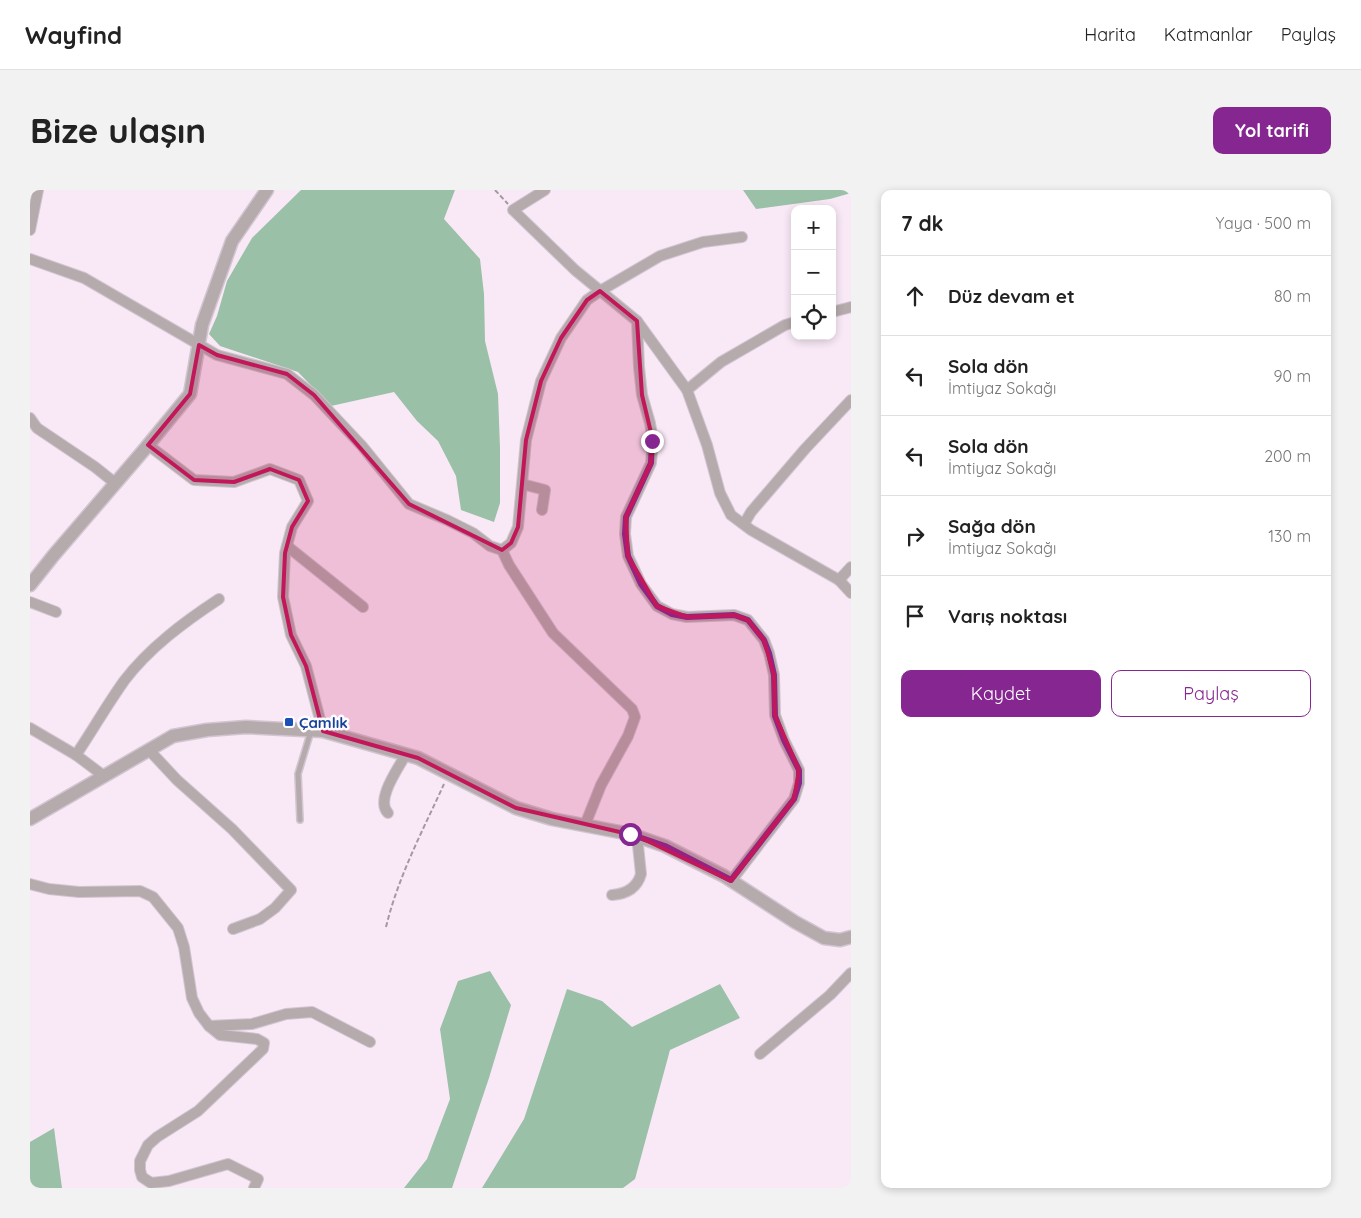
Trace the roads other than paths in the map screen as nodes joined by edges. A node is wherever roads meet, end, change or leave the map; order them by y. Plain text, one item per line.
1 (38, 190) edge
2 (267, 190) edge
3 (545, 190) edge
4 (30, 230) edge
5 (742, 237) dead end
6 (30, 259) edge
7 (600, 291) junction
8 (851, 298) edge
9 (851, 307) edge
10 (836, 309) edge
11 (836, 311) edge
12 (637, 321) junction
13 (791, 323) edge
14 (199, 345) junction
15 (687, 390) junction
16 (851, 400) edge
17 (30, 418) edge
18 (148, 445) junction
19 (115, 483) junction
20 (522, 484) junction
21 (542, 510) dead end
22 (744, 524) junction
23 (287, 546) junction
24 (502, 550) junction
25 (851, 567) edge
26 (839, 580) junction
27 (30, 585) edge
28 (851, 593) edge
29 (219, 599) dead end
30 (30, 602) edge
31 (363, 607) dead end
32 (56, 612) dead end
33 (30, 728) edge
34 (317, 731) junction
35 (149, 750) junction
36 (406, 754) junction
37 (76, 755) junction
38 (104, 776) junction
39 (388, 813) dead end
40 (30, 819) edge
41 (300, 820) dead end
42 (585, 825) junction
43 (637, 836) junction
44 (731, 880) junction
45 (30, 884) edge
46 (612, 895) dead end
47 (233, 929) dead end
48 (851, 937) edge
49 (851, 973) edge
50 (209, 1026) junction
51 (370, 1042) dead end
52 (760, 1054) dead end
53 (254, 1188) edge

1 - 4 street
2 - 14 street
3 - 7 street
5 - 7 street
6 - 14 street
7 - 12 street
7 - 20 street
8 - 10 street
9 - 11 street
12 - 15 street
12 - 44 street
13 - 15 street
14 - 18 street
14 - 24 street
15 - 22 street
16 - 22 street
17 - 19 street
18 - 19 street
18 - 23 street
19 - 27 street
20 - 21 street
20 - 24 street
22 - 26 street
23 - 31 street
23 - 34 street
24 - 42 street
25 - 26 street
26 - 28 street
29 - 37 street
30 - 32 street
33 - 37 street
34 - 35 street
34 - 36 street
34 - 41 lane
35 - 38 street
35 - 47 street
36 - 39 street
36 - 42 street
37 - 38 street
38 - 40 street
42 - 43 street
43 - 44 street
43 - 46 street
44 - 48 street
45 - 50 street
49 - 52 street
50 - 51 street
50 - 53 street

